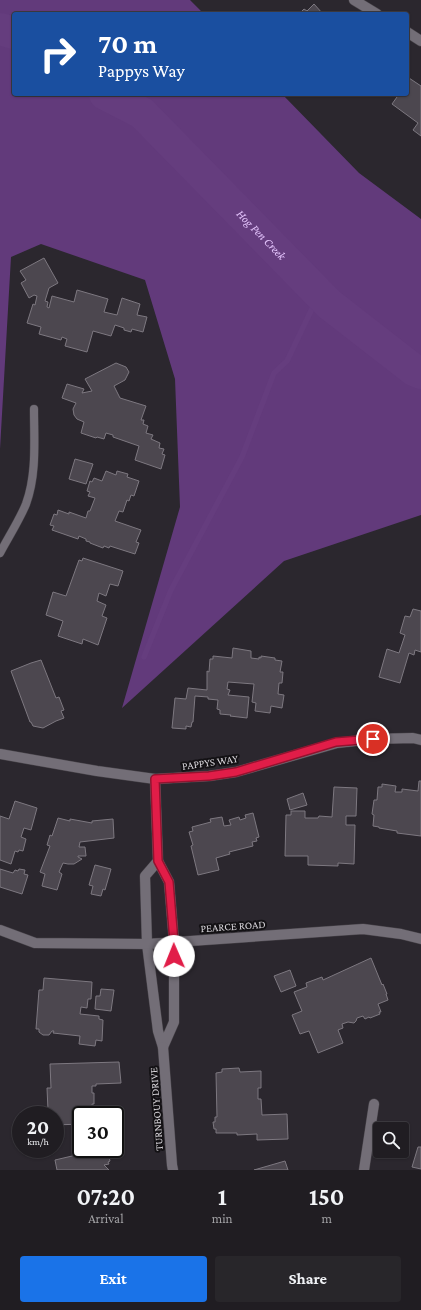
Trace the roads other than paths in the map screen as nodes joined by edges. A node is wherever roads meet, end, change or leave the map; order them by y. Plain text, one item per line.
1 (354, 0) edge
2 (374, 12) edge
3 (409, 33) edge
4 (421, 41) edge
5 (34, 408) dead end
6 (0, 553) edge
7 (421, 740) edge
8 (0, 754) edge
9 (155, 779) junction
10 (158, 861) junction
11 (0, 930) edge
12 (421, 939) edge
13 (174, 942) junction
14 (146, 944) junction
15 (163, 1047) junction
16 (374, 1104) dead end
17 (174, 1170) edge
18 (364, 1170) edge

1 - 2 street
3 - 4 street
5 - 6 lane
7 - 9 street, PAPPYS WAY
8 - 9 street, PAPPYS WAY
9 - 10 street
10 - 13 street, TURNBOUY DRIVE
10 - 14 street, TURNBOUY DRIVE
11 - 14 street, PEARCE ROAD
12 - 13 street, PEARCE ROAD
13 - 14 street, PEARCE ROAD
13 - 15 street, TURNBOUY DRIVE
14 - 15 street, TURNBOUY DRIVE
15 - 17 street, TURNBOUY DRIVE
16 - 18 street

